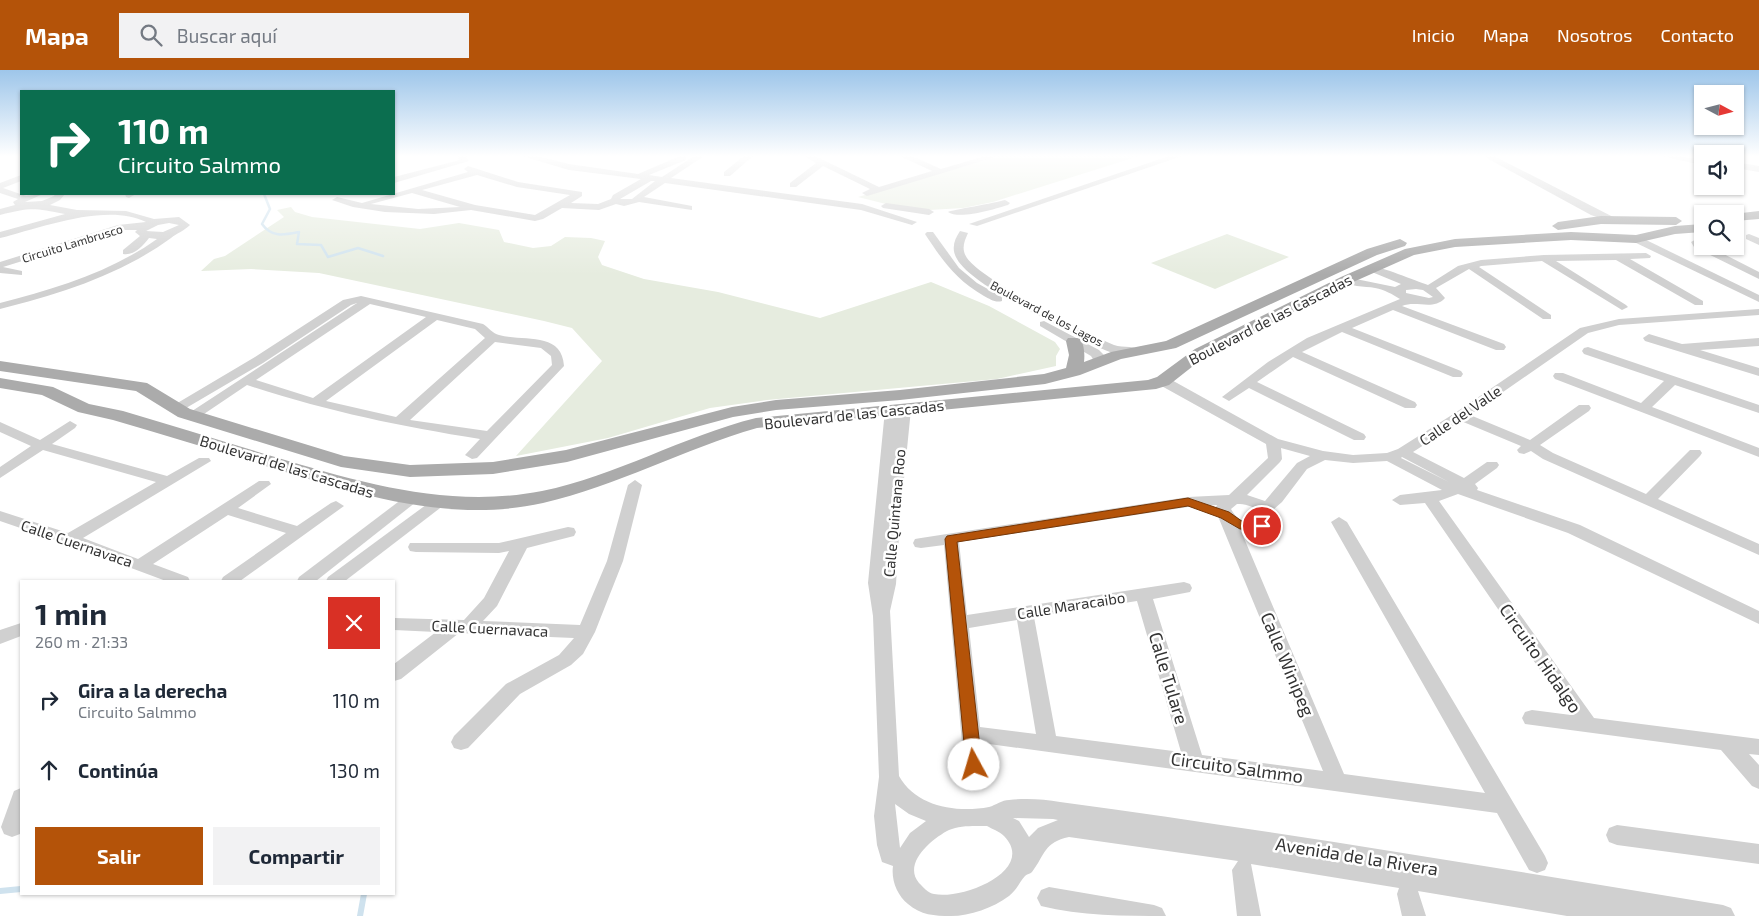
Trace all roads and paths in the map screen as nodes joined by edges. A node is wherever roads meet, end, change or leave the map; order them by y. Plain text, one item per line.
1 (14, 195) edge
2 (35, 195) edge
3 (391, 195) edge
4 (430, 195) edge
5 (576, 195) edge
6 (618, 195) edge
7 (642, 195) edge
8 (778, 195) edge
9 (825, 195) edge
10 (1029, 195) edge
11 (1059, 195) edge
12 (1546, 195) edge
13 (1561, 195) edge
14 (59, 196) edge
15 (638, 199) junction
16 (337, 200) dead end
17 (615, 201) junction
18 (22, 202) junction
19 (38, 204) junction
20 (357, 205) junction
21 (562, 205) junction
22 (0, 207) edge
23 (474, 208) junction
24 (690, 208) dead end
25 (905, 208) junction
26 (979, 210) junction
27 (941, 211) junction
28 (0, 212) edge
29 (78, 213) junction
30 (1759, 215) edge
31 (896, 216) junction
32 (1744, 216) edge
33 (992, 217) junction
34 (1694, 219) edge
35 (168, 220) junction
36 (1614, 220) junction
37 (1633, 221) junction
38 (1584, 223) junction
39 (974, 224) junction
40 (1759, 225) edge
41 (1744, 226) edge
42 (148, 228) junction
43 (920, 229) junction
44 (1694, 229) edge
45 (172, 232) junction
46 (1656, 234) junction
47 (0, 235) edge
48 (1749, 237) dead end
49 (961, 238) junction
50 (1602, 238) junction
51 (1636, 239) junction
52 (1759, 242) edge
53 (938, 245) junction
54 (1616, 255) junction
55 (1718, 255) edge
56 (1646, 256) dead end
57 (1544, 258) junction
58 (0, 265) edge
59 (1470, 265) junction
60 (1372, 268) junction
61 (0, 270) edge
62 (18, 273) dead end
63 (1759, 276) edge
64 (1346, 280) junction
65 (1423, 287) junction
66 (50, 288) junction
67 (1404, 296) junction
68 (0, 299) edge
69 (1759, 299) edge
70 (368, 301) junction
71 (1699, 303) dead end
72 (0, 306) edge
73 (1392, 306) junction
74 (1622, 307) dead end
75 (1759, 312) edge
76 (436, 315) junction
77 (1546, 317) dead end
78 (1343, 328) junction
79 (492, 338) junction
80 (1650, 338) dead end
81 (1074, 341) junction
82 (1759, 342) edge
83 (1500, 347) dead end
84 (1676, 347) junction
85 (1145, 350) junction
86 (1588, 350) dead end
87 (1292, 352) junction
88 (259, 360) junction
89 (274, 363) junction
90 (1097, 363) junction
91 (0, 366) edge
92 (1180, 367) junction
93 (1074, 371) junction
94 (1759, 372) edge
95 (1457, 374) dead end
96 (1559, 376) dead end
97 (1163, 380) junction
98 (1673, 380) junction
99 (247, 382) junction
100 (0, 383) edge
101 (120, 383) junction
102 (1248, 383) junction
103 (1118, 388) junction
104 (153, 395) junction
105 (1229, 396) dead end
106 (73, 403) junction
107 (315, 403) junction
108 (1410, 404) dead end
109 (176, 408) junction
110 (1584, 408) dead end
111 (1642, 408) junction
112 (1759, 409) edge
113 (898, 410) junction
114 (117, 415) junction
115 (193, 415) junction
116 (1455, 419) junction
117 (399, 422) junction
118 (70, 425) dead end
119 (0, 426) edge
120 (490, 436) junction
121 (1359, 437) dead end
122 (1273, 442) junction
123 (41, 445) junction
124 (601, 448) junction
125 (1527, 448) junction
126 (1403, 452) junction
127 (1759, 453) edge
128 (1696, 454) dead end
129 (1322, 455) junction
130 (1389, 457) junction
131 (1275, 458) junction
132 (204, 461) dead end
133 (475, 462) junction
134 (1492, 465) dead end
135 (1302, 466) junction
136 (0, 474) edge
137 (608, 475) junction
138 (168, 481) junction
139 (264, 484) dead end
140 (635, 485) dead end
141 (1462, 487) junction
142 (411, 499) junction
143 (1430, 499) junction
144 (1232, 500) junction
145 (1400, 500) dead end
146 (1648, 500) junction
147 (439, 502) junction
148 (1188, 502) junction
149 (336, 506) dead end
150 (1266, 508) junction
151 (227, 509) junction
152 (0, 516) edge
153 (1226, 517) junction
154 (1339, 522) dead end
155 (1255, 528) junction
156 (298, 532) junction
157 (568, 532) dead end
158 (70, 539) junction
159 (951, 539) junction
160 (921, 543) dead end
161 (521, 544) junction
162 (352, 545) junction
163 (416, 547) dead end
164 (1238, 547) junction
165 (1759, 550) edge
166 (373, 551) junction
167 (140, 565) junction
168 (179, 580) edge
169 (230, 580) edge
170 (305, 580) edge
171 (335, 580) edge
172 (1184, 588) dead end
173 (1143, 594) junction
174 (1025, 613) junction
175 (1759, 618) edge
176 (959, 623) junction
177 (395, 624) edge
178 (462, 626) junction
179 (586, 632) junction
180 (395, 673) edge
181 (1532, 718) dead end
182 (1589, 726) junction
183 (971, 734) junction
184 (461, 742) dead end
185 (1047, 743) junction
186 (1727, 743) junction
187 (1759, 747) edge
188 (1194, 762) junction
189 (974, 765) dead end
190 (889, 777) junction
191 (1759, 780) edge
192 (1337, 781) junction
193 (20, 801) edge
194 (1503, 805) junction
195 (990, 816) junction
196 (958, 817) junction
197 (11, 827) edge
198 (1617, 835) dead end
199 (1216, 841) junction
200 (1759, 854) edge
201 (903, 860) junction
202 (1537, 863) dead end
203 (1023, 866) junction
204 (1243, 870) dead end
205 (1496, 886) junction
206 (1408, 894) dead end
207 (1049, 898) dead end
208 (1154, 916) edge
209 (1249, 916) edge
210 (1414, 916) edge
211 (1635, 916) edge
212 (1723, 916) edge

1 - 18 street
2 - 18 street
3 - 20 street
4 - 23 street
5 - 21 street
6 - 17 street
7 - 15 street
8 - 31 street
9 - 25 street
10 - 26 street
11 - 33 street
12 - 38 street
13 - 36 street
14 - 19 street
14 - 35 street
15 - 17 street
15 - 24 street
16 - 20 street
17 - 21 street
18 - 19 street
18 - 22 street
18 - 28 street
19 - 29 street
20 - 23 street
21 - 23 street
25 - 27 street
25 - 31 street
26 - 27 street
26 - 33 street
27 - 39 street
27 - 43 street
29 - 42 street
29 - 47 street, Circuito Lambrusco
30 - 32 main road
31 - 43 street
33 - 39 street
34 - 37 main road, Boulevard de las Cascadas
35 - 42 street
35 - 45 street
36 - 37 main road, Boulevard de las Cascadas
36 - 38 main road, Boulevard de las Cascadas
37 - 46 main road
38 - 50 main road
38 - 85 main road, Boulevard de las Cascadas
39 - 49 street
40 - 41 main road
42 - 45 street
42 - 58 street, Circuito Lambrusco
42 - 66 street
43 - 49 street
43 - 53 street, Boulevard de los Lagos
44 - 46 main road, Boulevard de las Cascadas
45 - 66 street
46 - 51 main road, Boulevard de las Cascadas
48 - 52 street
49 - 53 street
49 - 85 street, Boulevard de los Lagos
50 - 51 main road, Boulevard de las Cascadas
50 - 60 main road, Boulevard de las Cascadas
51 - 69 street
53 - 81 street, Boulevard de los Lagos
54 - 56 street
54 - 57 street
54 - 71 street
55 - 63 street
57 - 59 street
57 - 74 street
59 - 65 street
59 - 77 street
60 - 64 main road, Boulevard de las Cascadas
60 - 65 street
61 - 62 street, Circuito Lambrusco
64 - 67 street
64 - 92 main road, Boulevard de las Cascadas
65 - 67 street
65 - 67 street
66 - 68 street
66 - 72 street
67 - 73 street
70 - 76 street
70 - 88 street
70 - 89 street
73 - 78 street
73 - 83 street
75 - 116 street, Calle del Valle
76 - 79 street
76 - 107 street
78 - 87 street
78 - 95 street
79 - 117 street
79 - 120 street
80 - 84 street
81 - 90 street, Boulevard de los Lagos
81 - 93 main road
82 - 84 street
84 - 94 street
85 - 90 main road, Boulevard de las Cascadas
85 - 92 main road
86 - 98 street
87 - 102 street
87 - 108 street
88 - 89 street
88 - 109 street
89 - 99 street
90 - 93 main road, Boulevard de las Cascadas
90 - 103 main road
91 - 101 main road, Boulevard de las Cascadas
92 - 97 main road, Boulevard de las Cascadas
93 - 124 main road, Boulevard de las Cascadas
96 - 111 street
97 - 103 main road, Boulevard de las Cascadas
97 - 122 street, Calle del Valle
98 - 111 street
98 - 112 street
99 - 107 street
99 - 115 street
100 - 106 main road, Boulevard de las Cascadas
101 - 104 main road, Boulevard de las Cascadas
101 - 106 main road
102 - 105 street
102 - 121 street
103 - 113 main road, Boulevard de las Cascadas
104 - 109 main road, Boulevard de las Cascadas
104 - 114 main road
106 - 114 main road, Boulevard de las Cascadas
107 - 117 street
109 - 115 main road, Boulevard de las Cascadas
110 - 125 street
111 - 127 street
113 - 137 main road, Boulevard de las Cascadas
113 - 190 street, Calle Quintana Roo
114 - 142 main road, Boulevard de las Cascadas
115 - 133 main road, Boulevard de las Cascadas
116 - 125 street
116 - 126 street, Calle del Valle
117 - 120 street
118 - 123 street
119 - 123 street
120 - 133 street
122 - 129 street, Calle del Valle
122 - 131 street
123 - 136 street
123 - 138 street
124 - 133 main road, Boulevard de las Cascadas
124 - 137 main road
125 - 146 street
126 - 130 street, Calle del Valle
126 - 141 street
128 - 146 street
129 - 130 street, Calle del Valle
129 - 135 street
130 - 141 street
131 - 135 street
131 - 144 street
132 - 138 street
133 - 142 main road
134 - 141 street
135 - 150 street
137 - 147 main road, Boulevard de las Cascadas
138 - 158 street
139 - 151 street
140 - 179 street
141 - 143 street
141 - 175 street
142 - 147 main road, Boulevard de las Cascadas
142 - 162 street
143 - 145 street
143 - 182 street, Circuito Hidalgo
144 - 148 street
144 - 150 street
144 - 153 street
146 - 165 street
147 - 166 street
148 - 153 street
148 - 159 street
149 - 156 street
150 - 155 street
151 - 156 street
151 - 167 street
152 - 158 street, Calle Cuernavaca
153 - 155 street
153 - 164 street, Calle Winipeg
154 - 194 street
155 - 164 street
156 - 169 street
157 - 161 street
158 - 167 street, Calle Cuernavaca
159 - 160 street
159 - 176 street
161 - 163 street
161 - 178 street
162 - 166 street
162 - 170 street
164 - 192 street, Calle Winipeg
166 - 171 street
167 - 168 street, Calle Cuernavaca
172 - 173 street, Calle Maracaibo
173 - 174 street, Calle Maracaibo
173 - 188 street, Calle Tulare
174 - 176 street, Calle Maracaibo
174 - 185 street
176 - 183 street
177 - 178 street, Calle Cuernavaca
178 - 179 street, Calle Cuernavaca
178 - 180 street
179 - 184 street
181 - 182 street
182 - 186 street, Circuito Hidalgo
183 - 185 street, Circuito Salmmo
183 - 189 street
185 - 188 street, Circuito Salmmo
186 - 187 street, Circuito Hidalgo
186 - 191 street
188 - 192 street, Circuito Salmmo
190 - 196 street
190 - 201 street, Calle Quintana Roo
192 - 194 street, Circuito Salmmo
193 - 197 street
194 - 202 street
195 - 196 street
195 - 199 street, Avenida de la Rivera
195 - 203 street
196 - 201 street
198 - 200 street
199 - 203 street, Avenida de la Rivera
199 - 205 street, Avenida de la Rivera
201 - 203 street
204 - 209 street
205 - 211 street, Avenida de la Rivera
205 - 212 street, Avenida de la Rivera
206 - 210 street
207 - 208 street

